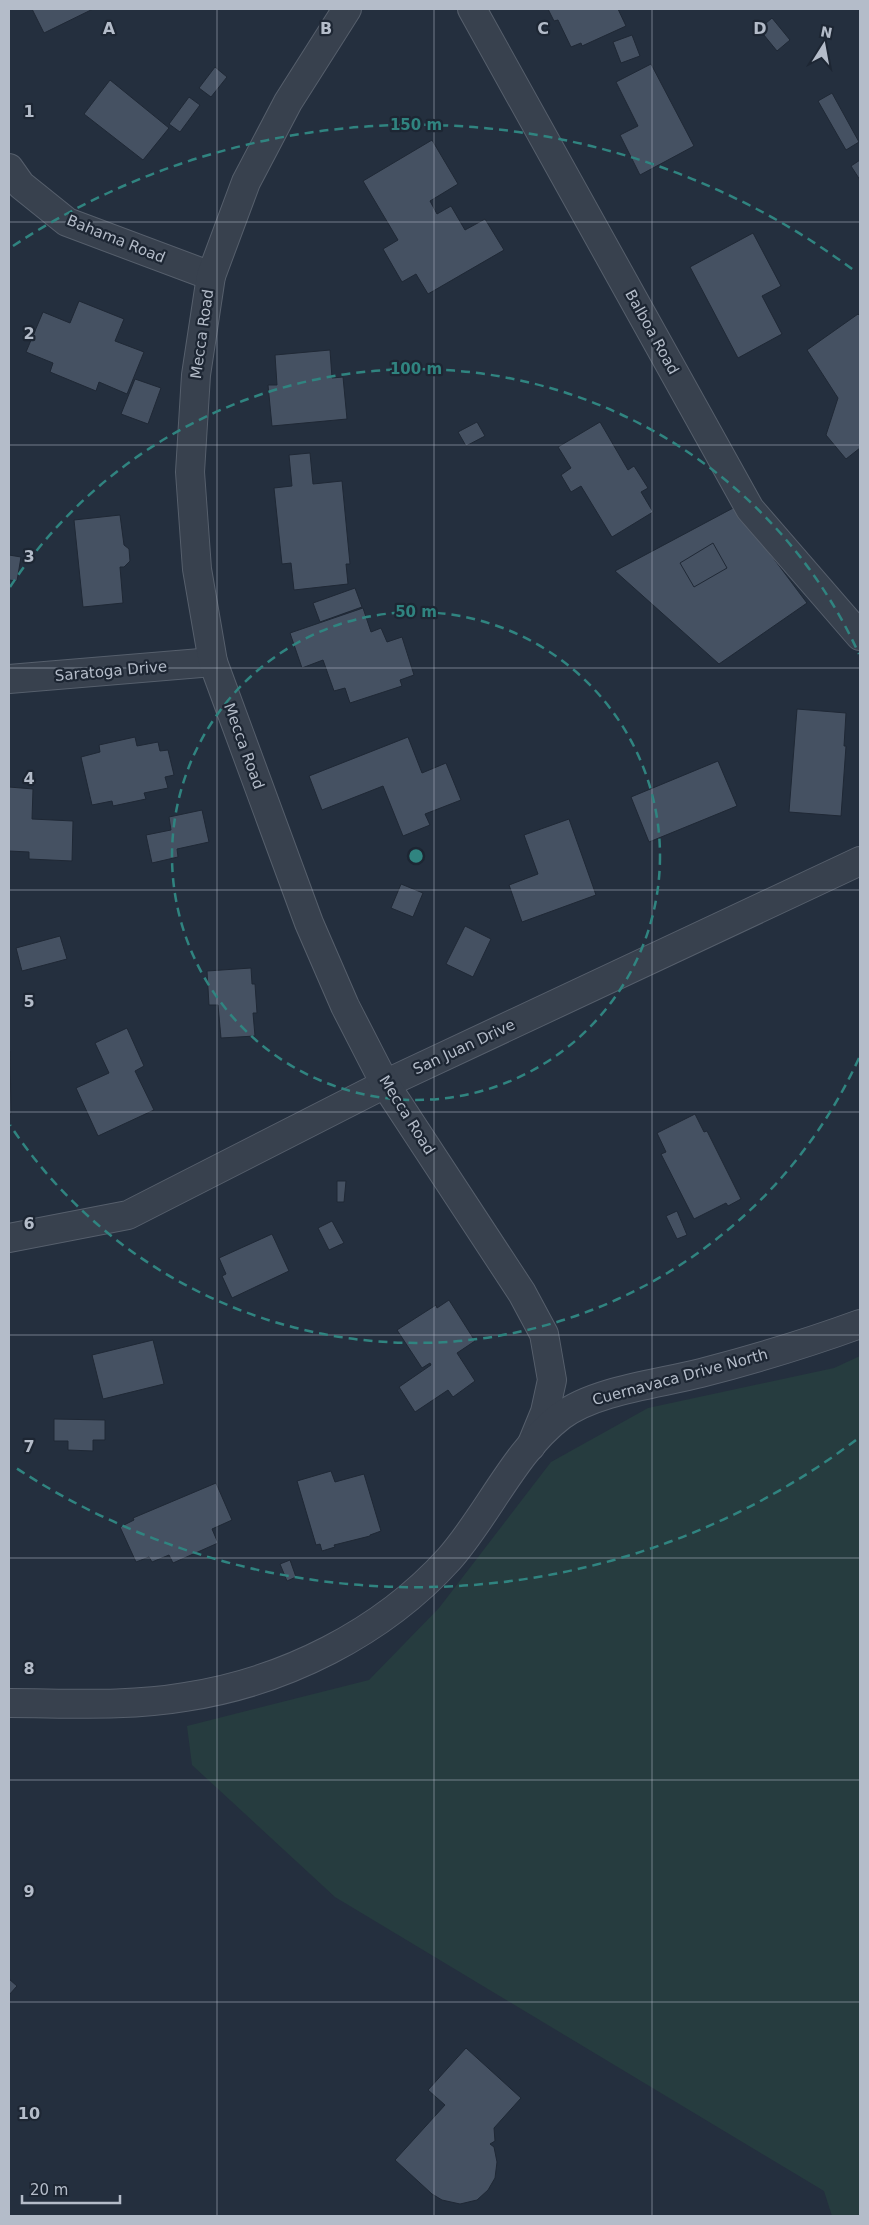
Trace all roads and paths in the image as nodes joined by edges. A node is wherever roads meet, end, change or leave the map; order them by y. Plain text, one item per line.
1 (347, 9) edge
2 (472, 9) edge
3 (9, 168) edge
4 (211, 276) junction
5 (860, 636) edge
6 (213, 662) junction
7 (9, 679) edge
8 (860, 861) edge
9 (386, 1084) junction
10 (9, 1238) edge
11 (860, 1324) edge
12 (531, 1446) junction
13 (9, 1703) edge

1 - 4 street, Mecca Road
2 - 5 street, Balboa Road
3 - 4 street, Bahama Road
4 - 6 street, Mecca Road
6 - 7 street, Saratoga Drive
6 - 9 street, Mecca Road
8 - 9 street, San Juan Drive
9 - 10 street, San Juan Drive
9 - 12 street, Mecca Road
11 - 12 street, Cuernavaca Drive North
12 - 13 street, Cuernavaca Drive North

